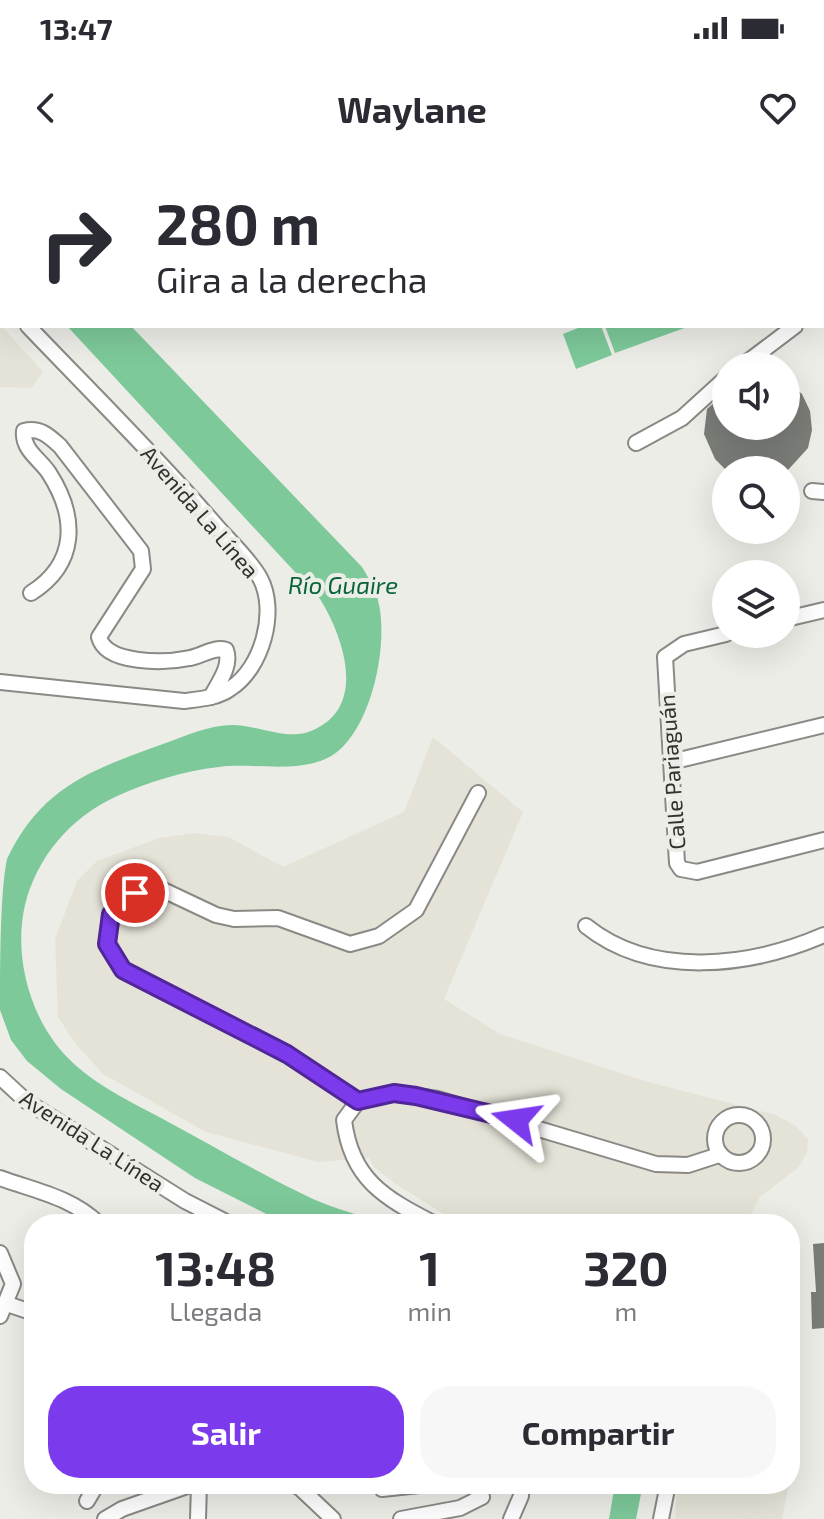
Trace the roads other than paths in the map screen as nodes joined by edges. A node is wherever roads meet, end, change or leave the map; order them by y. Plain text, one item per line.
1 (30, 328) edge
2 (792, 328) edge
3 (761, 352) edge
4 (712, 391) edge
5 (636, 443) dead end
6 (31, 593) dead end
7 (824, 610) edge
8 (800, 616) edge
9 (712, 637) edge
10 (0, 682) edge
11 (211, 697) junction
12 (824, 725) edge
13 (671, 762) junction
14 (478, 793) dead end
15 (824, 840) edge
16 (586, 926) dead end
17 (824, 935) edge
18 (0, 1077) edge
19 (358, 1101) junction
20 (719, 1155) dead end
21 (0, 1178) edge
22 (88, 1214) edge
23 (210, 1214) edge
24 (419, 1214) edge
25 (2, 1258) edge
26 (0, 1281) edge
27 (3, 1310) edge
28 (24, 1312) edge
29 (91, 1494) edge
30 (165, 1494) edge
31 (199, 1494) edge
32 (306, 1494) edge
33 (480, 1494) edge
34 (521, 1494) edge
35 (666, 1494) edge
36 (87, 1501) dead end
37 (105, 1519) edge
38 (198, 1519) edge
39 (333, 1519) edge
40 (401, 1519) edge
41 (511, 1519) edge
42 (661, 1519) edge

1 - 11 street, Avenida La Línea
2 - 3 street
4 - 5 street
6 - 11 street
7 - 8 street
9 - 13 street, Calle Pariaguán
10 - 11 street, Avenida La Línea
12 - 13 street
13 - 15 street, Calle Pariaguán
14 - 19 street
16 - 17 street
18 - 23 street, Avenida La Línea
19 - 20 street
19 - 24 street
21 - 22 street
25 - 26 street
25 - 27 street
27 - 28 street
29 - 36 street
30 - 37 street
31 - 38 street
32 - 39 street
33 - 40 street
34 - 41 street
35 - 42 street

